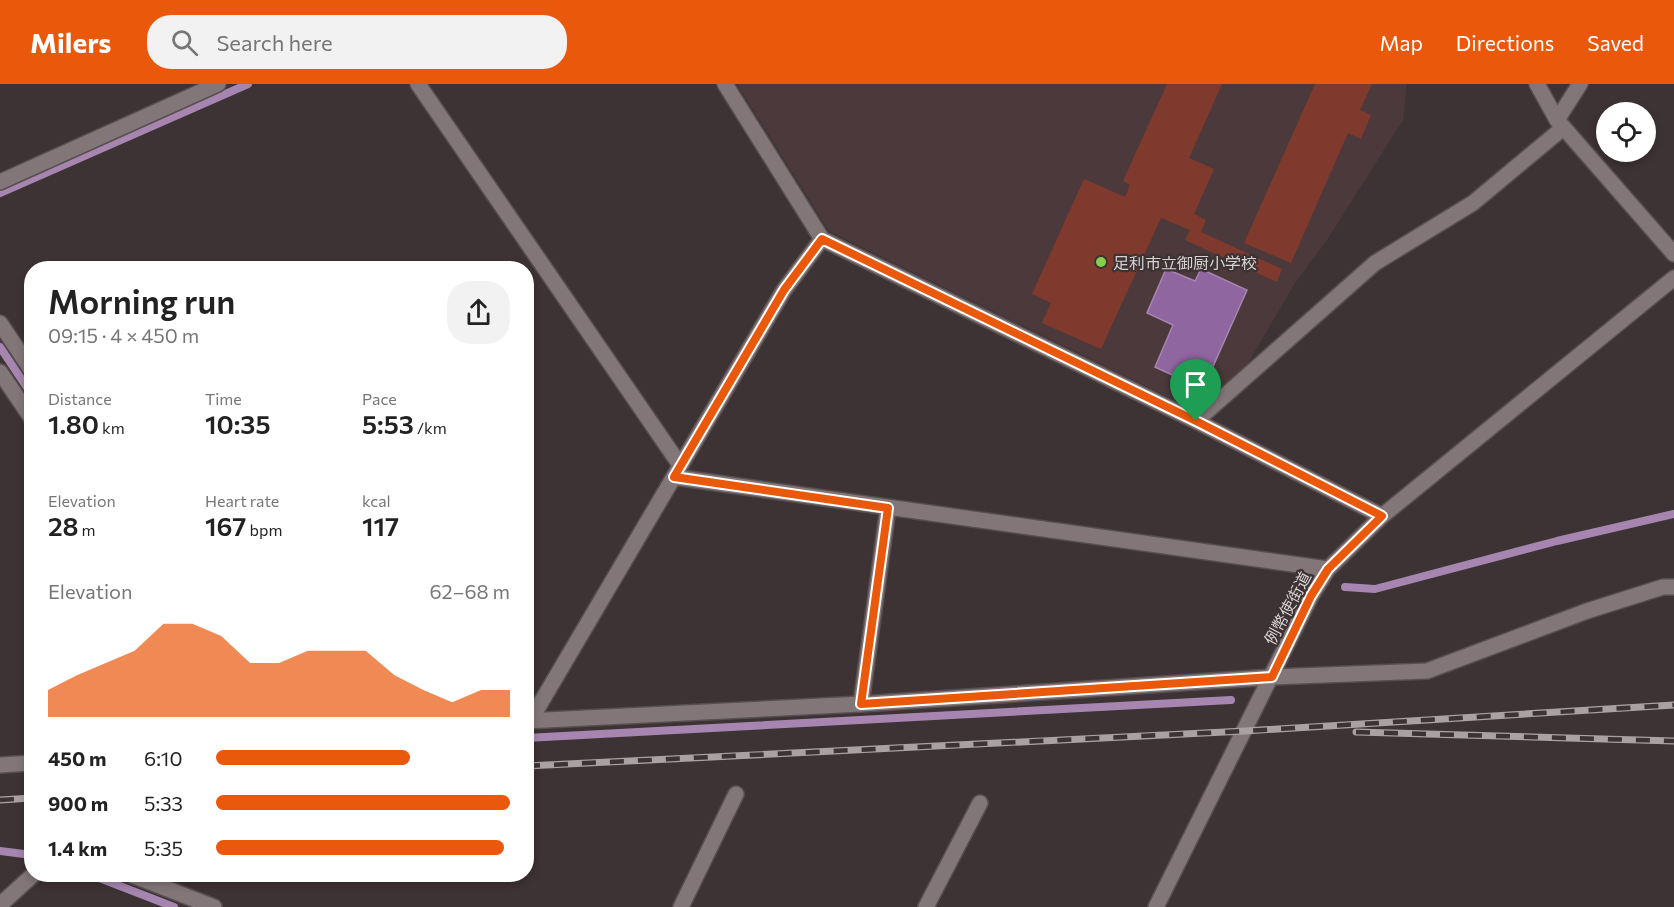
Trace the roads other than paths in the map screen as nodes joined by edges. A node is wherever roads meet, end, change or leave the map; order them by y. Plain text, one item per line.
1 (218, 84) edge
2 (418, 84) edge
3 (725, 84) edge
4 (1537, 84) edge
5 (1580, 84) edge
6 (1560, 124) junction
7 (0, 182) edge
8 (822, 239) junction
9 (1674, 254) edge
10 (1674, 278) edge
11 (0, 323) edge
12 (24, 359) edge
13 (0, 372) edge
14 (24, 407) edge
15 (1196, 421) junction
16 (677, 471) junction
17 (888, 508) junction
18 (1382, 516) junction
19 (1328, 569) junction
20 (1674, 587) edge
21 (1272, 677) junction
22 (861, 704) junction
23 (534, 711) edge
24 (534, 721) edge
25 (24, 764) edge
26 (0, 765) edge
27 (736, 794) dead end
28 (980, 803) dead end
29 (25, 882) edge
30 (150, 882) edge
31 (0, 905) edge
32 (214, 907) edge
33 (681, 907) edge
34 (926, 907) edge
35 (1156, 907) edge

1 - 7 street
2 - 16 street
3 - 8 street
4 - 6 street
5 - 6 street
6 - 9 street
6 - 15 street
8 - 15 street
8 - 16 street
10 - 18 street, 例幣使街道
11 - 12 street
13 - 14 street
15 - 18 street
16 - 17 street
16 - 23 street
17 - 19 street
17 - 22 street
18 - 19 street, 例幣使街道
19 - 21 street, 例幣使街道
20 - 21 street
21 - 22 street
21 - 35 street, 例幣使街道
22 - 24 street
25 - 26 street
27 - 33 street
28 - 34 street
29 - 31 street
30 - 32 street

